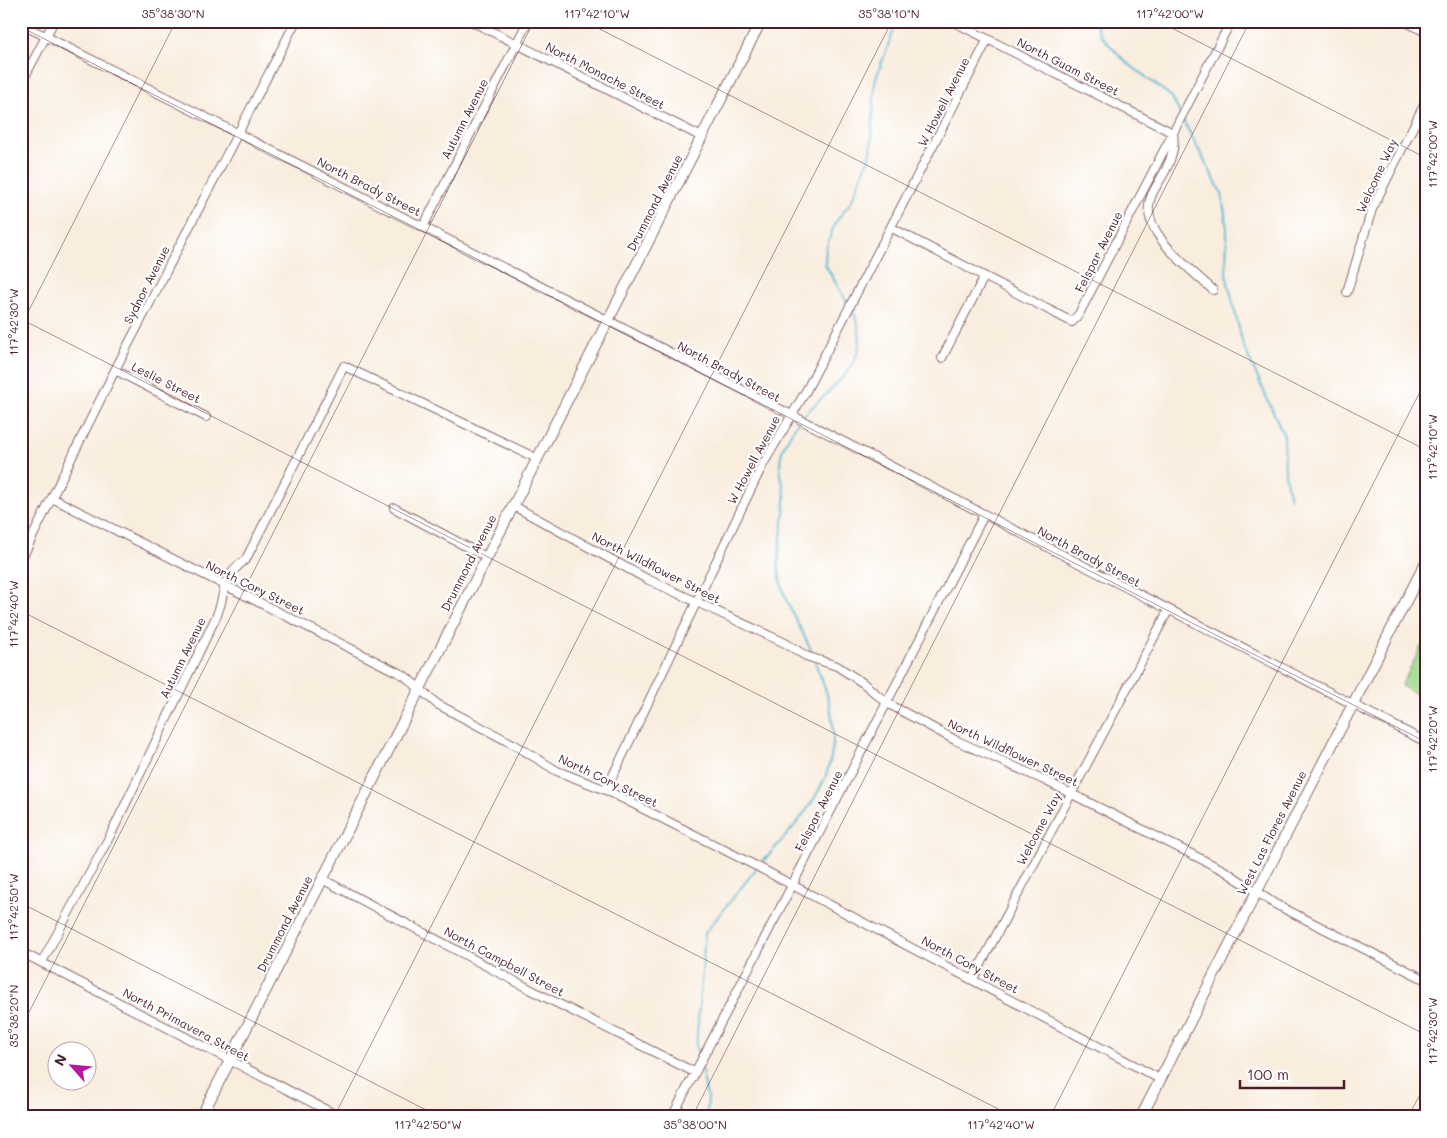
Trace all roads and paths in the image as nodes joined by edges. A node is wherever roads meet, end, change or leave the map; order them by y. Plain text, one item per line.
1 (54, 21) edge
2 (296, 21) edge
3 (471, 21) edge
4 (528, 21) edge
5 (762, 21) edge
6 (952, 21) edge
7 (1231, 21) edge
8 (1404, 21) edge
9 (21, 24) edge
10 (1426, 32) edge
11 (46, 36) junction
12 (988, 39) junction
13 (516, 43) junction
14 (21, 84) edge
15 (1426, 101) edge
16 (237, 133) junction
17 (1173, 133) junction
18 (702, 137) junction
19 (424, 227) junction
20 (892, 228) junction
21 (984, 277) junction
22 (1214, 290) dead end
23 (1347, 292) dead end
24 (609, 321) junction
25 (942, 358) dead end
26 (115, 370) junction
27 (206, 416) dead end
28 (790, 416) junction
29 (536, 458) junction
30 (52, 498) junction
31 (512, 505) junction
32 (394, 508) dead end
33 (984, 515) junction
34 (486, 558) junction
35 (21, 560) edge
36 (1426, 562) edge
37 (223, 585) junction
38 (696, 602) junction
39 (1168, 611) junction
40 (419, 689) junction
41 (888, 703) junction
42 (1352, 704) junction
43 (1426, 742) edge
44 (606, 790) junction
45 (1071, 793) junction
46 (322, 879) junction
47 (793, 886) junction
48 (1256, 891) junction
49 (21, 952) edge
50 (42, 962) junction
51 (973, 979) junction
52 (1426, 980) edge
53 (230, 1061) junction
54 (694, 1072) junction
55 (1160, 1079) junction
56 (201, 1117) edge
57 (340, 1117) edge
58 (672, 1117) edge
59 (1141, 1117) edge

1 - 11 street
2 - 16 street, Sydnor Avenue
3 - 13 street, North Monache Street
4 - 13 street, Autumn Avenue
5 - 18 street, Drummond Avenue
6 - 12 street, North Guam Street
7 - 17 street, Felspar Avenue
8 - 10 street
9 - 11 street, North Brady Street
11 - 14 street
11 - 16 street, North Brady Street
12 - 17 street, North Guam Street
12 - 20 street, W Howell Avenue
13 - 18 street, North Monache Street
13 - 19 street, Autumn Avenue
15 - 23 street, Welcome Way
16 - 19 street, North Brady Street
16 - 26 street, Sydnor Avenue
17 - 21 street, Felspar Avenue
17 - 22 street
18 - 24 street, Drummond Avenue
19 - 24 street, North Brady Street
20 - 21 street
20 - 28 street, W Howell Avenue
21 - 25 street
24 - 28 street, North Brady Street
24 - 29 street, Drummond Avenue
26 - 27 street, Leslie Street
26 - 30 street, Sydnor Avenue
28 - 33 street, North Brady Street
28 - 38 street, W Howell Avenue
29 - 31 street, Drummond Avenue
29 - 37 street, Autumn Avenue
30 - 35 street, Sydnor Avenue
30 - 37 street, North Cory Street
31 - 34 street, Drummond Avenue
31 - 38 street, North Wildflower Street
32 - 34 street
33 - 39 street, North Brady Street
33 - 41 street, Felspar Avenue
34 - 40 street, Drummond Avenue
36 - 42 street, West Las Flores Avenue
37 - 40 street, North Cory Street
37 - 50 street, Autumn Avenue
38 - 41 street, North Wildflower Street
38 - 44 street, W Howell Avenue
39 - 42 street, North Brady Street
39 - 45 street, Welcome Way
40 - 44 street, North Cory Street
40 - 46 street, Drummond Avenue
41 - 45 street, North Wildflower Street
41 - 47 street, Felspar Avenue
42 - 43 street, North Brady Street
42 - 48 street, West Las Flores Avenue
44 - 47 street, North Cory Street
45 - 48 street, North Wildflower Street
45 - 51 street, Welcome Way
46 - 53 street, Drummond Avenue
46 - 54 street, North Campbell Street
47 - 51 street, North Cory Street
47 - 54 street, Felspar Avenue
48 - 52 street, North Wildflower Street
48 - 55 street, West Las Flores Avenue
49 - 50 street, North Primavera Street
50 - 53 street, North Primavera Street
51 - 55 street, North Cory Street
53 - 56 street, Drummond Avenue
53 - 57 street, North Primavera Street
54 - 58 street, Felspar Avenue
55 - 59 street, West Las Flores Avenue

